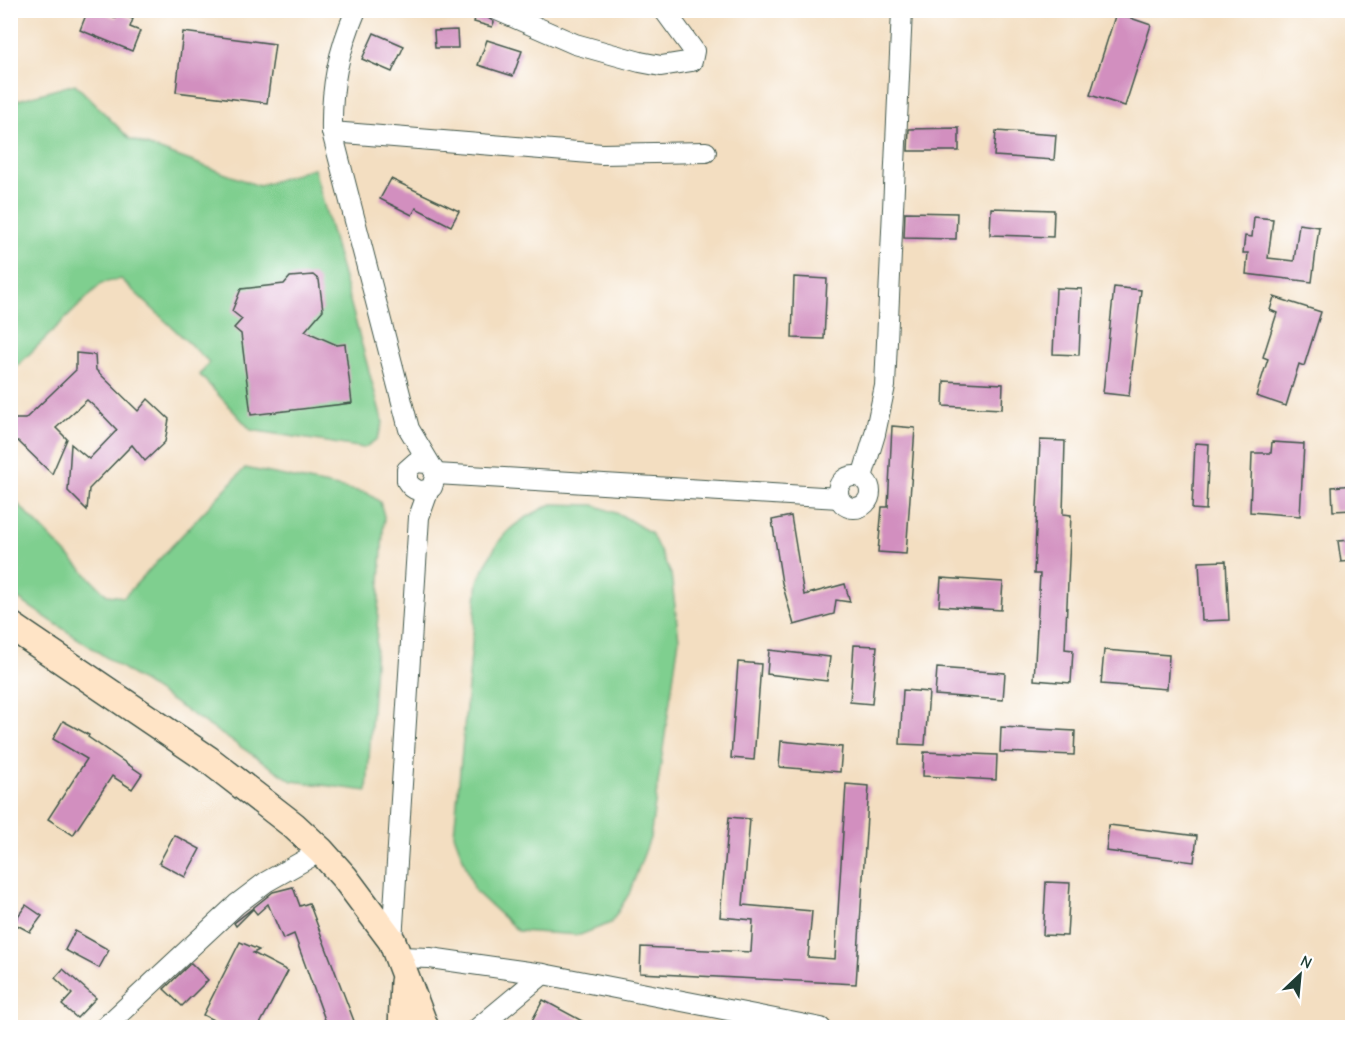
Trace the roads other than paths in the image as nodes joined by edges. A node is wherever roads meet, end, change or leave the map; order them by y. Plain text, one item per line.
1 (356, 10) edge
2 (497, 10) edge
3 (664, 10) edge
4 (902, 10) edge
5 (536, 19) edge
6 (333, 132) junction
7 (706, 152) dead end
8 (422, 477) junction
9 (10, 625) edge
10 (321, 851) junction
11 (399, 956) junction
12 (543, 974) junction
13 (817, 1027) edge
14 (104, 1028) edge
15 (402, 1028) edge
16 (425, 1028) edge
17 (478, 1028) edge

1 - 6 street
2 - 5 street
3 - 5 street
4 - 8 street
6 - 7 street
6 - 8 street
8 - 11 street
9 - 10 street
10 - 11 street
10 - 14 street
11 - 12 street
11 - 15 street
11 - 16 street
12 - 13 street
12 - 17 street

